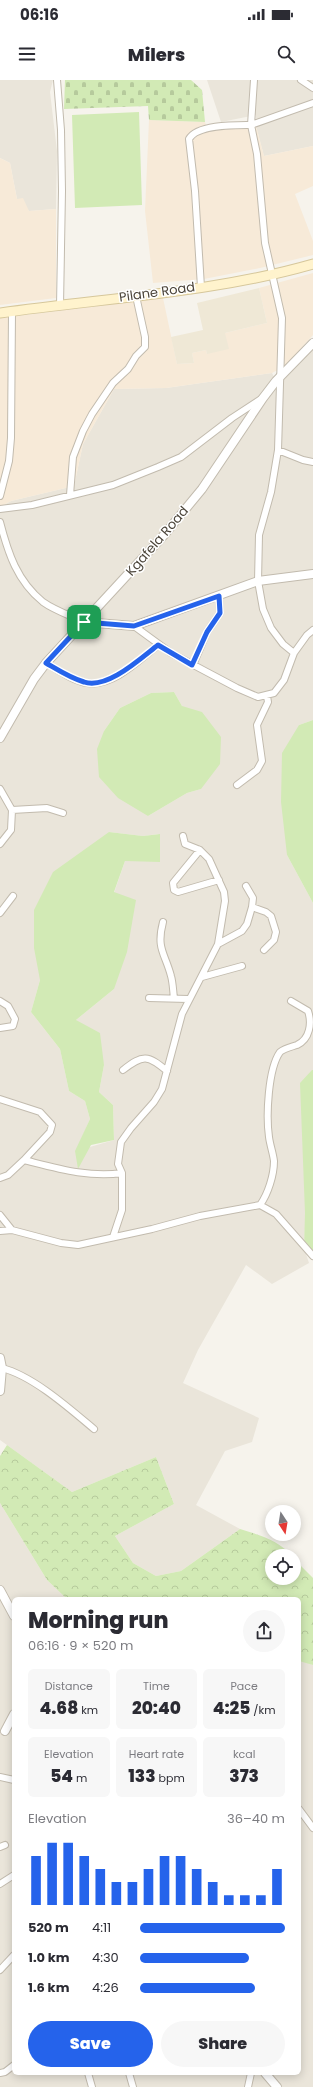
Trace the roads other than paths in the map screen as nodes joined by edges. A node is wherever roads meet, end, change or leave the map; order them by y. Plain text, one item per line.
1 (57, 80) edge
2 (254, 80) edge
3 (301, 80) edge
4 (313, 88) edge
5 (313, 104) edge
6 (251, 124) junction
7 (313, 264) edge
8 (271, 275) junction
9 (200, 286) junction
10 (136, 296) junction
11 (60, 306) junction
12 (12, 312) junction
13 (0, 313) edge
14 (313, 343) edge
15 (280, 377) junction
16 (263, 398) junction
17 (278, 450) junction
18 (313, 462) edge
19 (70, 495) junction
20 (0, 496) edge
21 (0, 509) edge
22 (0, 522) edge
23 (313, 574) edge
24 (258, 581) junction
25 (219, 596) junction
26 (84, 622) junction
27 (134, 626) junction
28 (313, 630) edge
29 (158, 645) junction
30 (294, 653) junction
31 (46, 663) junction
32 (192, 665) junction
33 (267, 696) junction
34 (0, 738) edge
35 (237, 785) dead end
36 (0, 789) edge
37 (12, 810) junction
38 (63, 813) dead end
39 (183, 836) dead end
40 (0, 844) edge
41 (200, 850) junction
42 (219, 880) junction
43 (246, 886) dead end
44 (13, 896) dead end
45 (252, 907) junction
46 (0, 913) edge
47 (163, 922) dead end
48 (218, 944) junction
49 (264, 950) dead end
50 (242, 966) dead end
51 (202, 977) junction
52 (149, 998) dead end
53 (174, 998) junction
54 (188, 999) junction
55 (0, 1001) edge
56 (291, 1001) dead end
57 (0, 1028) edge
58 (123, 1070) dead end
59 (167, 1072) junction
60 (0, 1099) edge
61 (24, 1160) junction
62 (122, 1173) junction
63 (0, 1178) edge
64 (260, 1205) junction
65 (0, 1215) edge
66 (12, 1230) junction
67 (0, 1231) edge
68 (113, 1237) junction
69 (313, 1256) edge
70 (0, 1358) edge
71 (2, 1368) junction
72 (0, 1391) edge
73 (94, 1429) dead end
74 (0, 1590) edge
75 (12, 1612) edge
76 (12, 1717) edge
77 (2, 1730) edge
78 (12, 1732) edge
79 (0, 1777) edge
80 (12, 1780) edge
81 (301, 1812) edge
82 (313, 1828) edge
83 (12, 1876) edge
84 (0, 1884) edge
85 (12, 1957) edge
86 (0, 1970) edge
87 (12, 2067) edge
88 (0, 2072) edge
89 (89, 2075) edge
90 (130, 2075) edge
91 (251, 2075) edge
92 (267, 2075) edge
93 (92, 2087) edge
94 (133, 2087) edge
95 (248, 2087) edge
96 (277, 2087) edge

1 - 11 street
2 - 6 street
3 - 4 street
5 - 6 street
6 - 8 street
6 - 9 street
7 - 8 main road, Pilane Road
8 - 9 main road, Pilane Road
8 - 15 street
9 - 10 main road, Pilane Road
10 - 11 main road, Pilane Road
10 - 19 street
11 - 12 main road, Pilane Road
12 - 13 main road, Pilane Road
12 - 20 street
14 - 15 street, Kgafela Road
15 - 16 street, Kgafela Road
15 - 17 street
16 - 19 street
16 - 26 street, Kgafela Road
17 - 18 street
17 - 24 street
19 - 21 street
22 - 26 street
23 - 24 street
24 - 25 street
24 - 30 street
25 - 27 street
25 - 32 street
26 - 27 street
26 - 31 street, Kgafela Road
27 - 29 street
28 - 30 street
29 - 31 street
29 - 32 street
30 - 33 street
31 - 34 street, Kgafela Road
32 - 33 street
33 - 35 street
36 - 37 street
37 - 38 street
37 - 40 street
39 - 41 street
41 - 42 street
41 - 42 street
42 - 48 street
43 - 45 street
44 - 46 street
45 - 48 street
45 - 49 street
47 - 53 street
48 - 51 street
50 - 51 street
51 - 54 street
52 - 53 street
53 - 54 street
54 - 59 street
55 - 57 street
56 - 64 street
58 - 59 street
59 - 62 street
60 - 61 street
61 - 62 street
61 - 63 street
62 - 68 street
64 - 68 street
64 - 69 street
65 - 66 street
66 - 67 street
66 - 68 street
70 - 71 street
71 - 72 street
71 - 73 street
74 - 75 street
76 - 77 street
77 - 78 street
79 - 80 street
81 - 82 street
83 - 84 street
85 - 86 street
87 - 88 street
89 - 93 street
90 - 94 street
91 - 95 street
92 - 96 street

